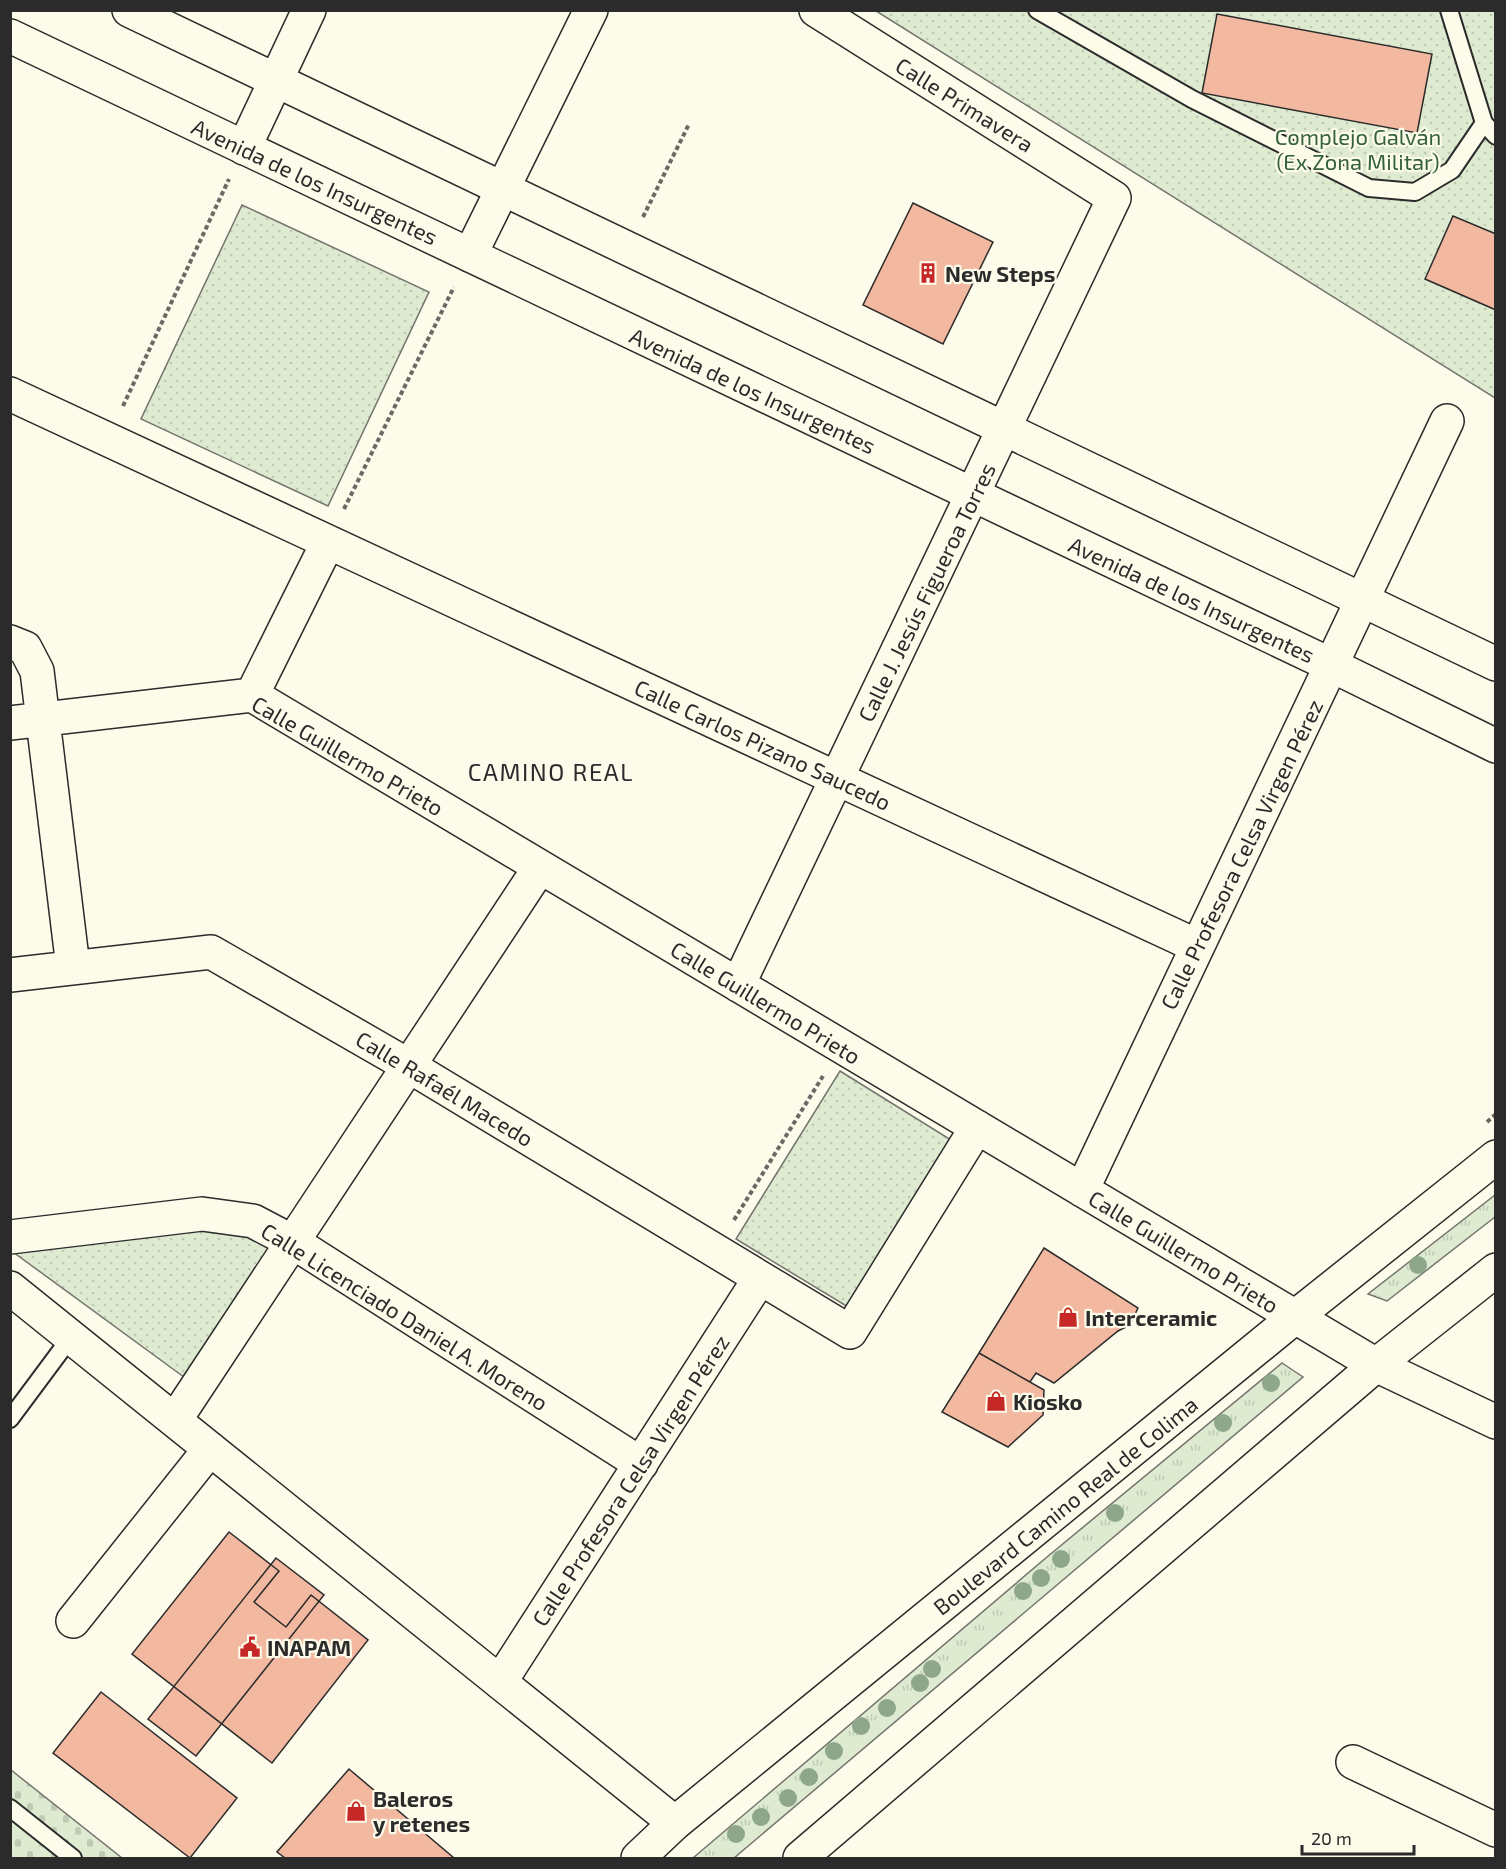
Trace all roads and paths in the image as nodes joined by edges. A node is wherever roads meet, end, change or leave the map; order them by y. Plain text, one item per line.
1 (129, 10) edge
2 (309, 10) edge
3 (591, 10) edge
4 (816, 10) edge
5 (1037, 10) edge
6 (1449, 10) edge
7 (10, 36) edge
8 (276, 81) junction
9 (689, 124) dead end
10 (1490, 130) edge
11 (244, 148) junction
12 (502, 189) junction
13 (1114, 198) joint
14 (627, 249) junction
15 (470, 255) junction
16 (10, 394) edge
17 (1447, 421) dead end
18 (1004, 429) junction
19 (108, 440) junction
20 (972, 495) junction
21 (328, 542) junction
22 (1362, 600) junction
23 (10, 642) edge
24 (1496, 664) edge
25 (1331, 666) junction
26 (252, 695) junction
27 (43, 719) junction
28 (10, 723) edge
29 (1496, 746) edge
30 (837, 778) junction
31 (540, 867) junction
32 (1197, 946) junction
33 (73, 968) junction
34 (10, 975) edge
35 (738, 985) junction
36 (842, 1047) junction
37 (409, 1066) junction
38 (977, 1127) junction
39 (1496, 1156) edge
40 (1082, 1190) junction
41 (10, 1237) edge
42 (293, 1242) junction
43 (714, 1251) junction
44 (1496, 1270) edge
45 (760, 1278) junction
46 (10, 1288) edge
47 (1295, 1317) junction
48 (71, 1337) junction
49 (1376, 1365) junction
50 (10, 1419) edge
51 (175, 1420) junction
52 (1496, 1422) edge
53 (210, 1449) junction
54 (641, 1464) junction
55 (73, 1621) dead end
56 (500, 1682) junction
57 (1353, 1762) dead end
58 (10, 1808) edge
59 (675, 1823) junction
60 (1496, 1830) edge
61 (73, 1858) edge
62 (638, 1858) edge
63 (800, 1858) edge

1 - 8 street
2 - 8 street
3 - 12 street
4 - 13 street, Calle Primavera
5 - 10 lane
6 - 10 lane
7 - 11 street, Avenida de los Insurgentes
8 - 11 street
8 - 12 street
9 - 14 path
11 - 15 street, Avenida de los Insurgentes
11 - 19 path
12 - 14 street
12 - 15 street
13 - 18 street, Calle J. Jesús Figueroa Torres
14 - 18 street
15 - 20 street, Avenida de los Insurgentes
15 - 21 path
16 - 19 street, Calle Carlos Pizano Saucedo
17 - 22 street, Calle Profesora Celsa Virgen Pérez
18 - 20 street, Calle J. Jesús Figueroa Torres
18 - 22 street
19 - 21 street, Calle Carlos Pizano Saucedo
20 - 25 street, Avenida de los Insurgentes
20 - 30 street, Calle J. Jesús Figueroa Torres
21 - 26 street
21 - 30 street, Calle Carlos Pizano Saucedo
22 - 24 street
22 - 25 street, Calle Profesora Celsa Virgen Pérez
23 - 27 street
25 - 29 street, Avenida de los Insurgentes
25 - 32 street, Calle Profesora Celsa Virgen Pérez
26 - 27 street, Calle Guillermo Prieto
26 - 31 street, Calle Guillermo Prieto
27 - 28 street, Calle Guillermo Prieto
27 - 33 street
30 - 32 street, Calle Carlos Pizano Saucedo
30 - 35 street, Calle J. Jesús Figueroa Torres
31 - 35 street, Calle Guillermo Prieto
31 - 37 street
32 - 40 street, Calle Profesora Celsa Virgen Pérez
33 - 34 street, Calle Rafaél Macedo
33 - 37 street, Calle Rafaél Macedo
35 - 36 street, Calle Guillermo Prieto
36 - 38 street, Calle Guillermo Prieto
36 - 43 path
37 - 42 street
37 - 43 street, Calle Rafaél Macedo
38 - 40 street, Calle Guillermo Prieto
38 - 45 street, Calle Rafaél Macedo
39 - 47 street, Boulevard Camino Real de Colima
40 - 47 street, Calle Guillermo Prieto
41 - 42 street, Calle Licenciado Daniel A. Moreno
42 - 51 street
42 - 54 street, Calle Licenciado Daniel A. Moreno
43 - 45 street, Calle Rafaél Macedo
44 - 49 street
45 - 54 street, Calle Profesora Celsa Virgen Pérez
46 - 48 street
47 - 49 street, Calle Guillermo Prieto
47 - 59 street, Boulevard Camino Real de Colima
48 - 50 lane
48 - 51 street
49 - 52 street, Calle Guillermo Prieto
49 - 63 street
51 - 53 street
53 - 55 street
53 - 56 street
54 - 56 street, Calle Profesora Celsa Virgen Pérez
56 - 59 street
57 - 60 street
58 - 61 lane
59 - 62 street, Boulevard Camino Real de Colima

